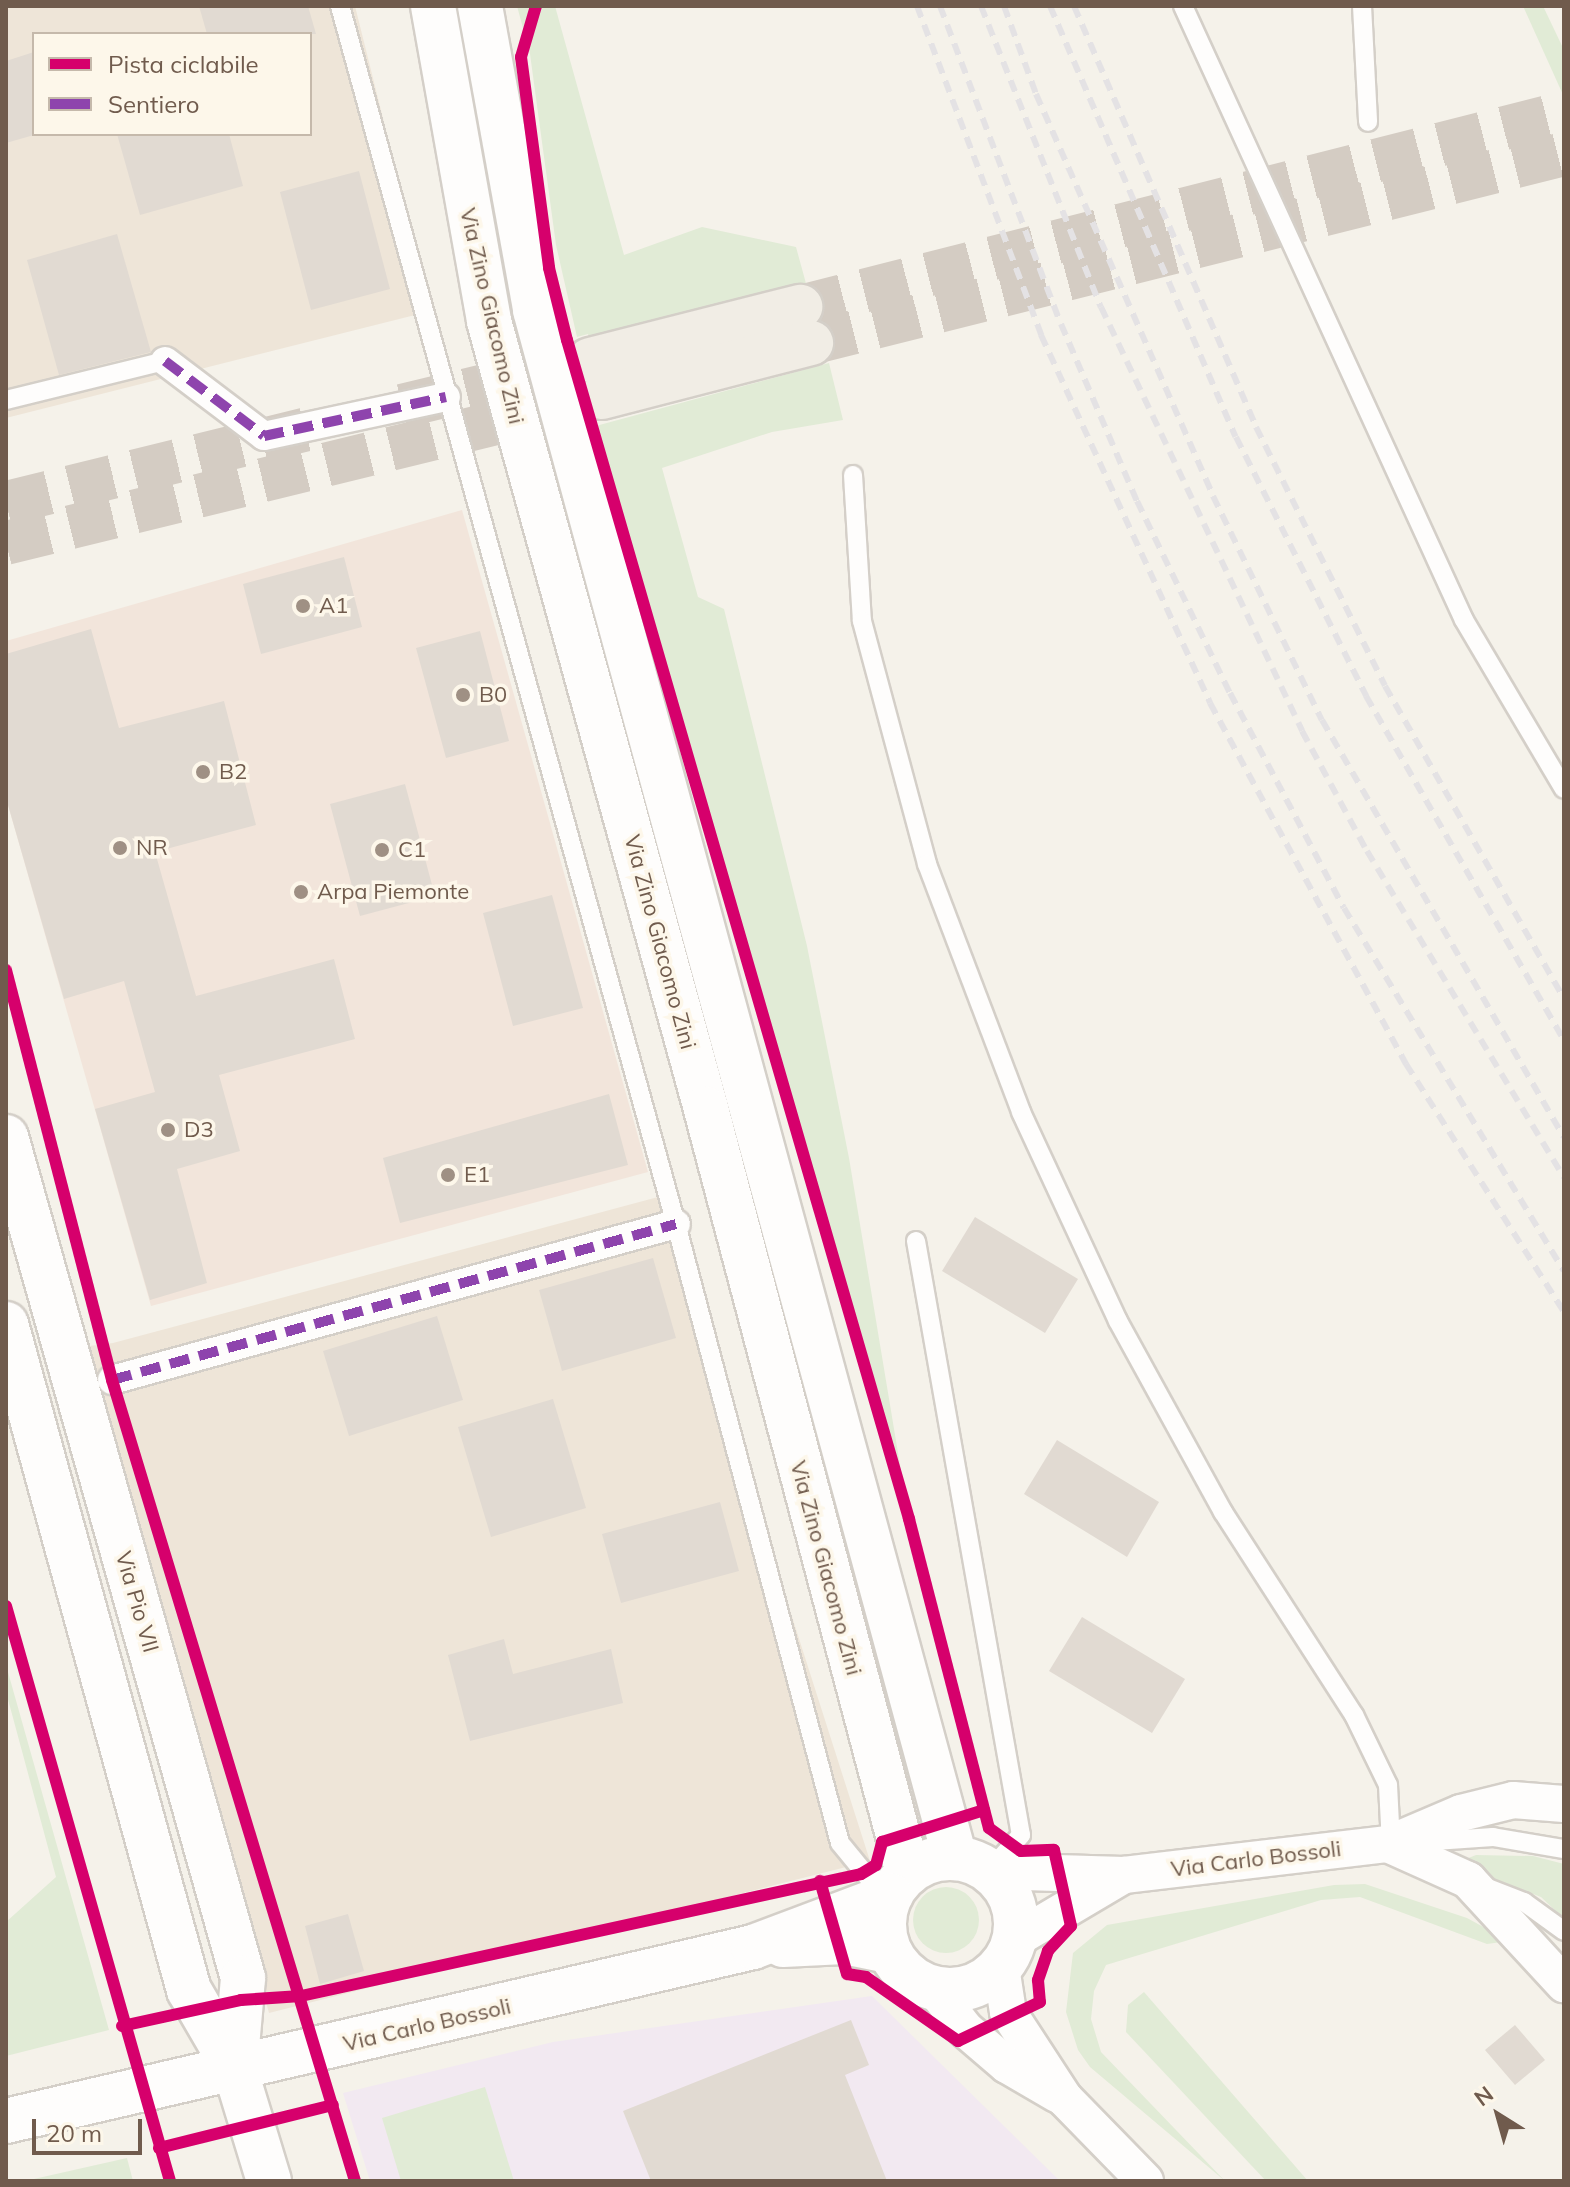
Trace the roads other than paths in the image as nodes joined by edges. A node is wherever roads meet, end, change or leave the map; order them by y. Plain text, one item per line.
1 (340, 6) edge
2 (433, 6) edge
3 (1183, 6) edge
4 (1362, 6) edge
5 (489, 18) edge
6 (1368, 122) dead end
7 (805, 325) tunnel mouth
8 (165, 361) joint
9 (596, 379) tunnel mouth
10 (446, 397) junction
11 (6, 400) edge
12 (853, 475) dead end
13 (1564, 789) edge
14 (6, 1137) edge
15 (676, 1224) junction
16 (916, 1241) dead end
17 (6, 1324) edge
18 (13, 1376) edge
19 (112, 1380) dead end
20 (1564, 1804) edge
21 (1388, 1844) junction
22 (1564, 1849) edge
23 (972, 1864) junction
24 (1124, 1875) junction
25 (1468, 1880) junction
26 (898, 1884) junction
27 (1564, 1931) edge
28 (753, 1947) junction
29 (888, 1951) junction
30 (1008, 1953) junction
31 (1564, 1984) edge
32 (935, 1990) junction
33 (235, 2069) junction
34 (1064, 2098) junction
35 (6, 2121) edge
36 (269, 2181) edge
37 (1145, 2181) edge

1 - 10 lane
2 - 26 street, Via Zino Giacomo Zini
3 - 13 lane
4 - 6 lane
5 - 23 street, Via Zino Giacomo Zini
7 - 9 main road
8 - 10 street
8 - 11 lane
10 - 15 lane
12 - 21 lane
14 - 33 street, Via Pio VII
15 - 19 street
15 - 26 lane
16 - 23 lane
17 - 18 street, Via Pio VII
18 - 33 street, Via Pio VII
20 - 21 street
21 - 22 lane
21 - 24 street, Via Carlo Bossoli
21 - 25 street
23 - 24 street, Via Carlo Bossoli
23 - 26 street
23 - 30 street
24 - 30 street, Via Carlo Bossoli
25 - 27 lane
25 - 31 street
26 - 28 street, Via Carlo Bossoli
26 - 29 street
28 - 29 street, Via Carlo Bossoli
28 - 33 street, Via Carlo Bossoli
29 - 32 street
30 - 32 street
30 - 34 street
32 - 34 street
33 - 35 street, Via Carlo Bossoli
33 - 36 street, Via Pio VII
34 - 37 street

